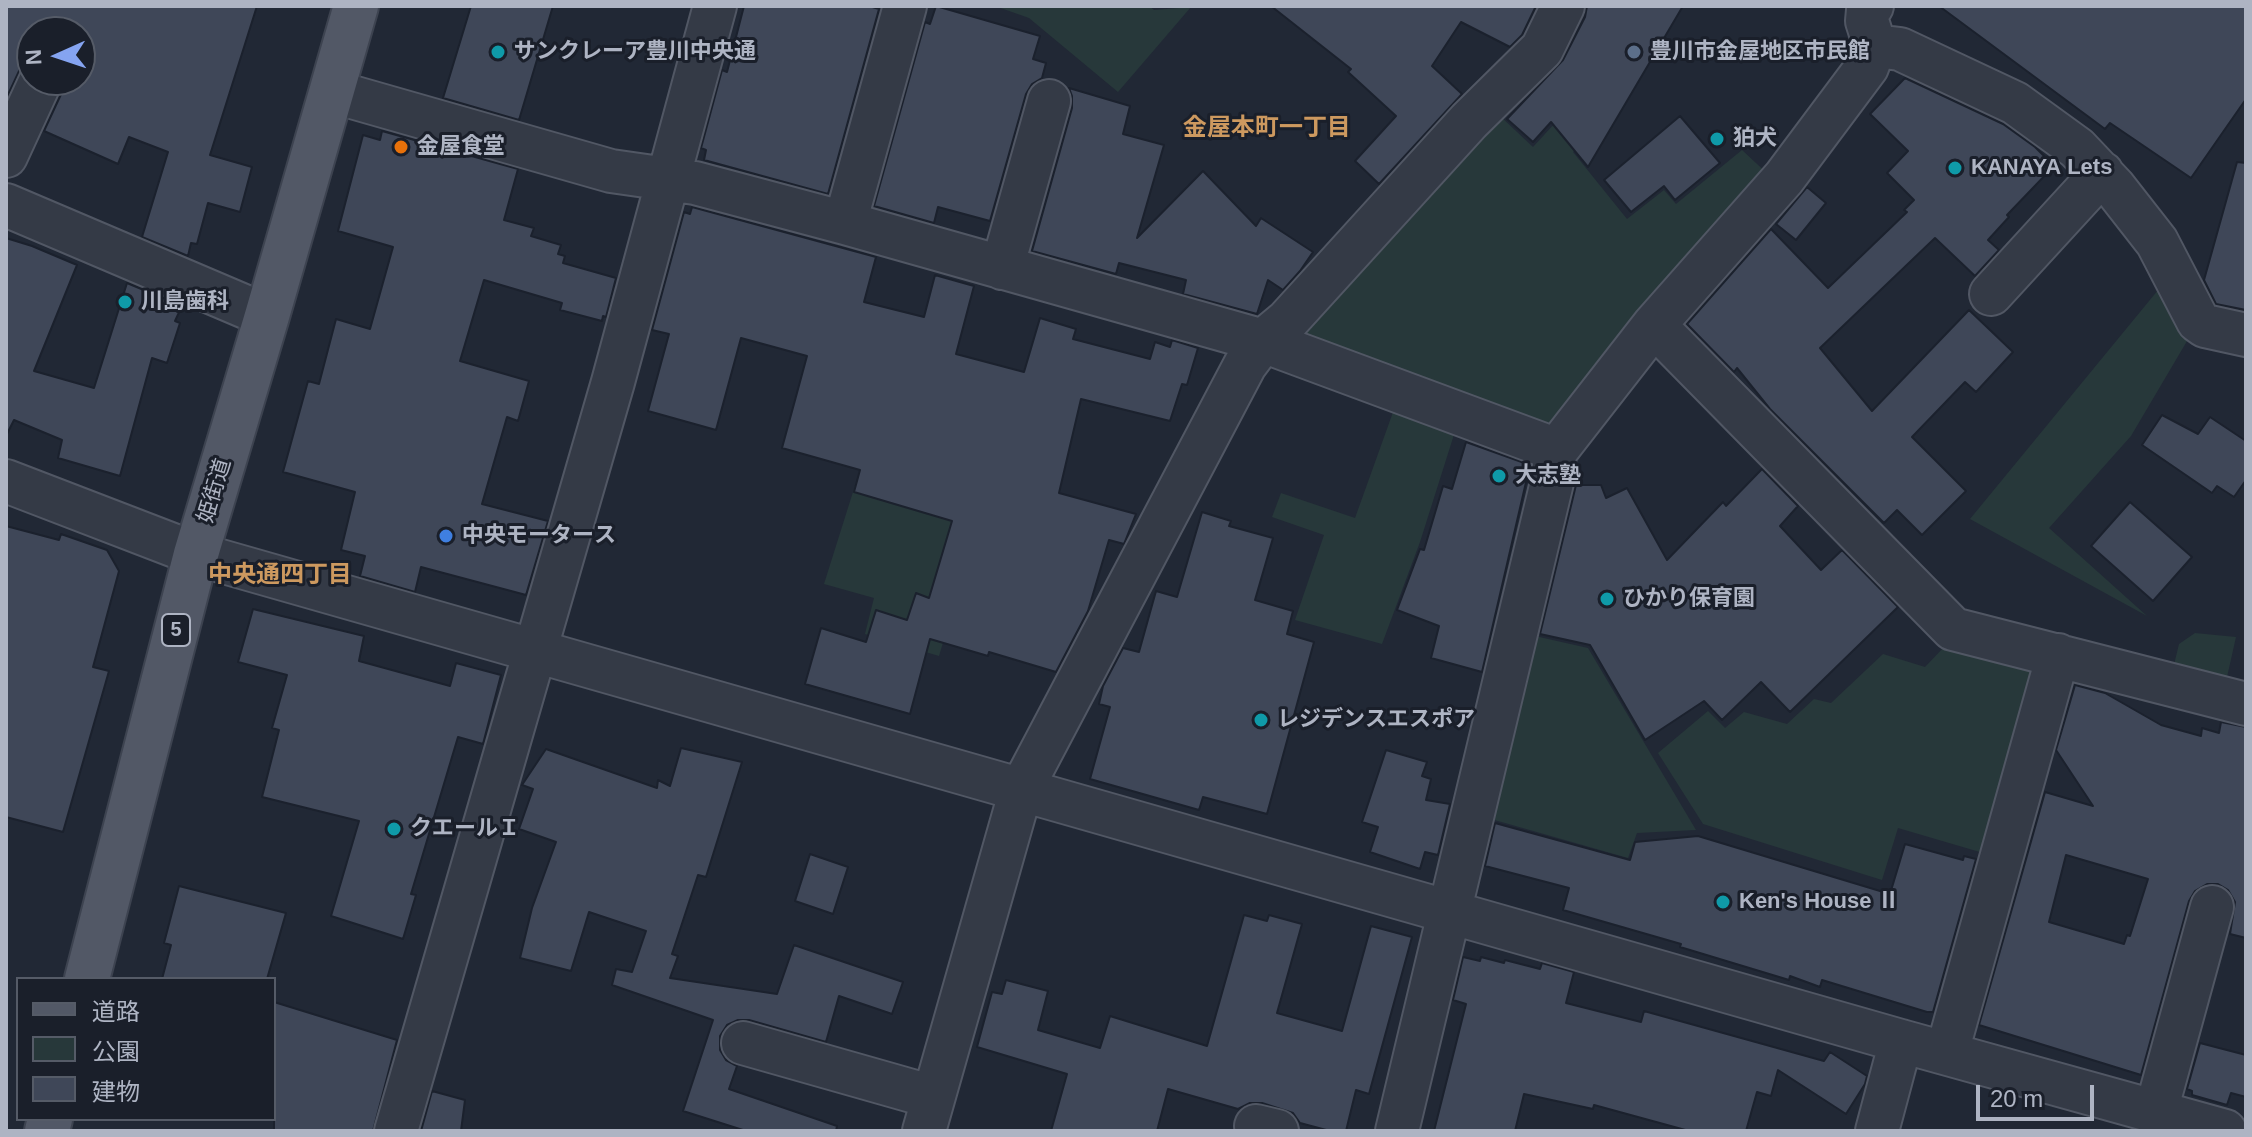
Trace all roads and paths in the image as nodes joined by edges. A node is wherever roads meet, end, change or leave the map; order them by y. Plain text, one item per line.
1 (356, 6) edge
2 (715, 6) edge
3 (905, 6) edge
4 (1563, 6) edge
5 (1867, 17) edge
6 (331, 91) junction
7 (34, 96) edge
8 (1049, 101) dead end
9 (6, 156) edge
10 (2102, 173) junction
11 (668, 180) junction
12 (6, 205) edge
13 (845, 223) junction
14 (1002, 268) junction
15 (1991, 294) dead end
16 (267, 316) junction
17 (1654, 325) junction
18 (2246, 335) edge
19 (1263, 341) junction
20 (1555, 452) junction
21 (6, 481) edge
22 (196, 554) junction
23 (536, 650) junction
24 (2058, 655) junction
25 (2246, 704) edge
26 (1021, 790) junction
27 (2212, 907) dead end
28 (1451, 913) junction
29 (88, 977) edge
30 (1901, 1041) junction
31 (743, 1043) dead end
32 (1947, 1052) junction
33 (2156, 1111) junction
34 (928, 1114) edge
35 (396, 1131) edge
36 (1397, 1131) edge
37 (1877, 1131) edge
38 (2225, 1131) edge

1 - 6 main road, 姫街道 / 5
2 - 11 street
3 - 13 street
4 - 19 street
5 - 10 street
5 - 17 street
6 - 11 street
6 - 16 main road, 姫街道 / 5
7 - 9 street
8 - 14 street
10 - 15 street
10 - 18 street
11 - 13 street
11 - 23 street
12 - 16 street
13 - 14 street
14 - 19 street
16 - 22 main road, 姫街道 / 5
17 - 20 street
17 - 24 street
19 - 20 street
19 - 26 street
20 - 28 street
21 - 22 street
22 - 23 street
22 - 29 main road, 姫街道 / 5
23 - 26 street
23 - 35 street
24 - 25 street
24 - 32 street
26 - 28 street
26 - 34 street
27 - 33 street
28 - 30 street
28 - 36 street
30 - 32 street
30 - 37 street
31 - 34 street
32 - 33 street
33 - 38 street

